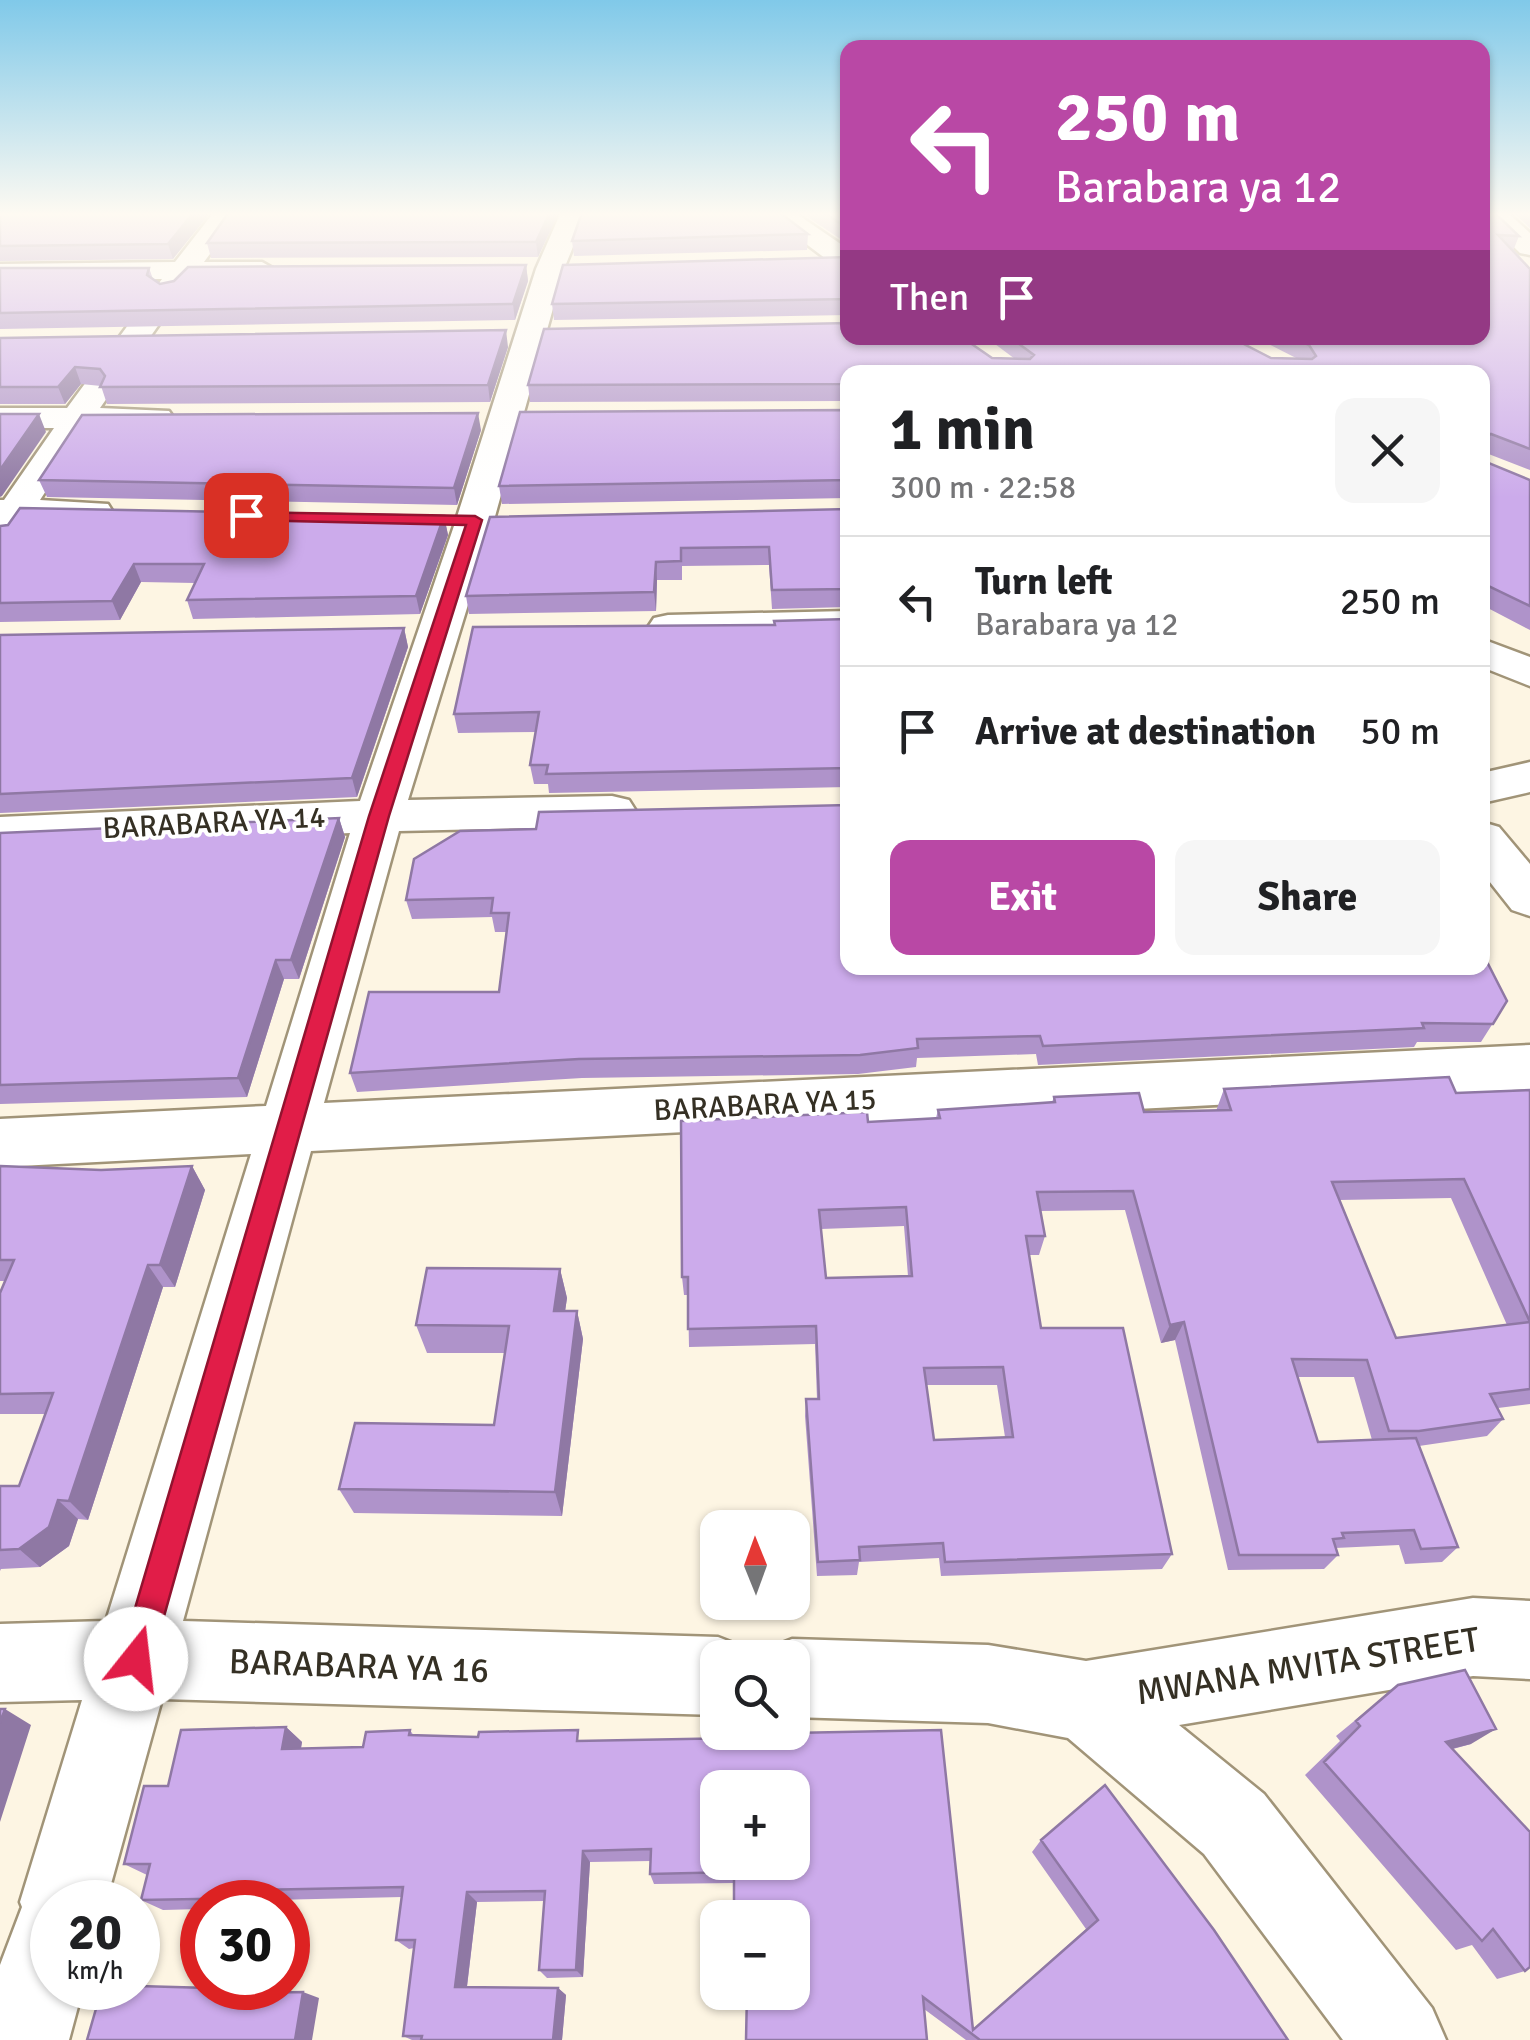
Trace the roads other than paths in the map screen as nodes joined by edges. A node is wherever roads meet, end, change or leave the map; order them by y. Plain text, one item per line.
1 (156, 307) edge
2 (536, 307) edge
3 (129, 341) junction
4 (168, 341) edge
5 (92, 342) edge
6 (76, 417) junction
7 (0, 418) edge
8 (194, 418) edge
9 (136, 513) edge
10 (6, 518) edge
11 (840, 623) edge
12 (634, 627) edge
13 (1490, 655) edge
14 (1530, 673) edge
15 (1530, 777) edge
16 (1490, 786) edge
17 (652, 810) edge
18 (379, 816) junction
19 (0, 833) edge
20 (1490, 848) edge
21 (1530, 898) edge
22 (1530, 1067) edge
23 (286, 1129) junction
24 (0, 1142) edge
25 (1530, 1640) edge
26 (136, 1659) junction
27 (0, 1662) edge
28 (700, 1675) edge
29 (810, 1679) edge
30 (1086, 1701) junction
31 (71, 1880) edge
32 (31, 2010) edge
33 (22, 2040) edge
34 (1400, 2040) edge

1 - 3 street
2 - 18 street
3 - 4 street
3 - 5 street
3 - 6 street
6 - 7 street
6 - 8 street
6 - 10 street
9 - 10 street
11 - 12 street
13 - 14 street
15 - 16 street
17 - 18 street, BARABARA YA 14
18 - 19 street, BARABARA YA 14
18 - 23 street
20 - 21 street
22 - 23 street, BARABARA YA 15
23 - 24 street, BARABARA YA 15
23 - 26 street
25 - 30 street, MWANA MVITA STREET
26 - 27 street, BARABARA YA 16
26 - 28 street, BARABARA YA 16
26 - 31 street
29 - 30 street
30 - 34 street
32 - 33 street

